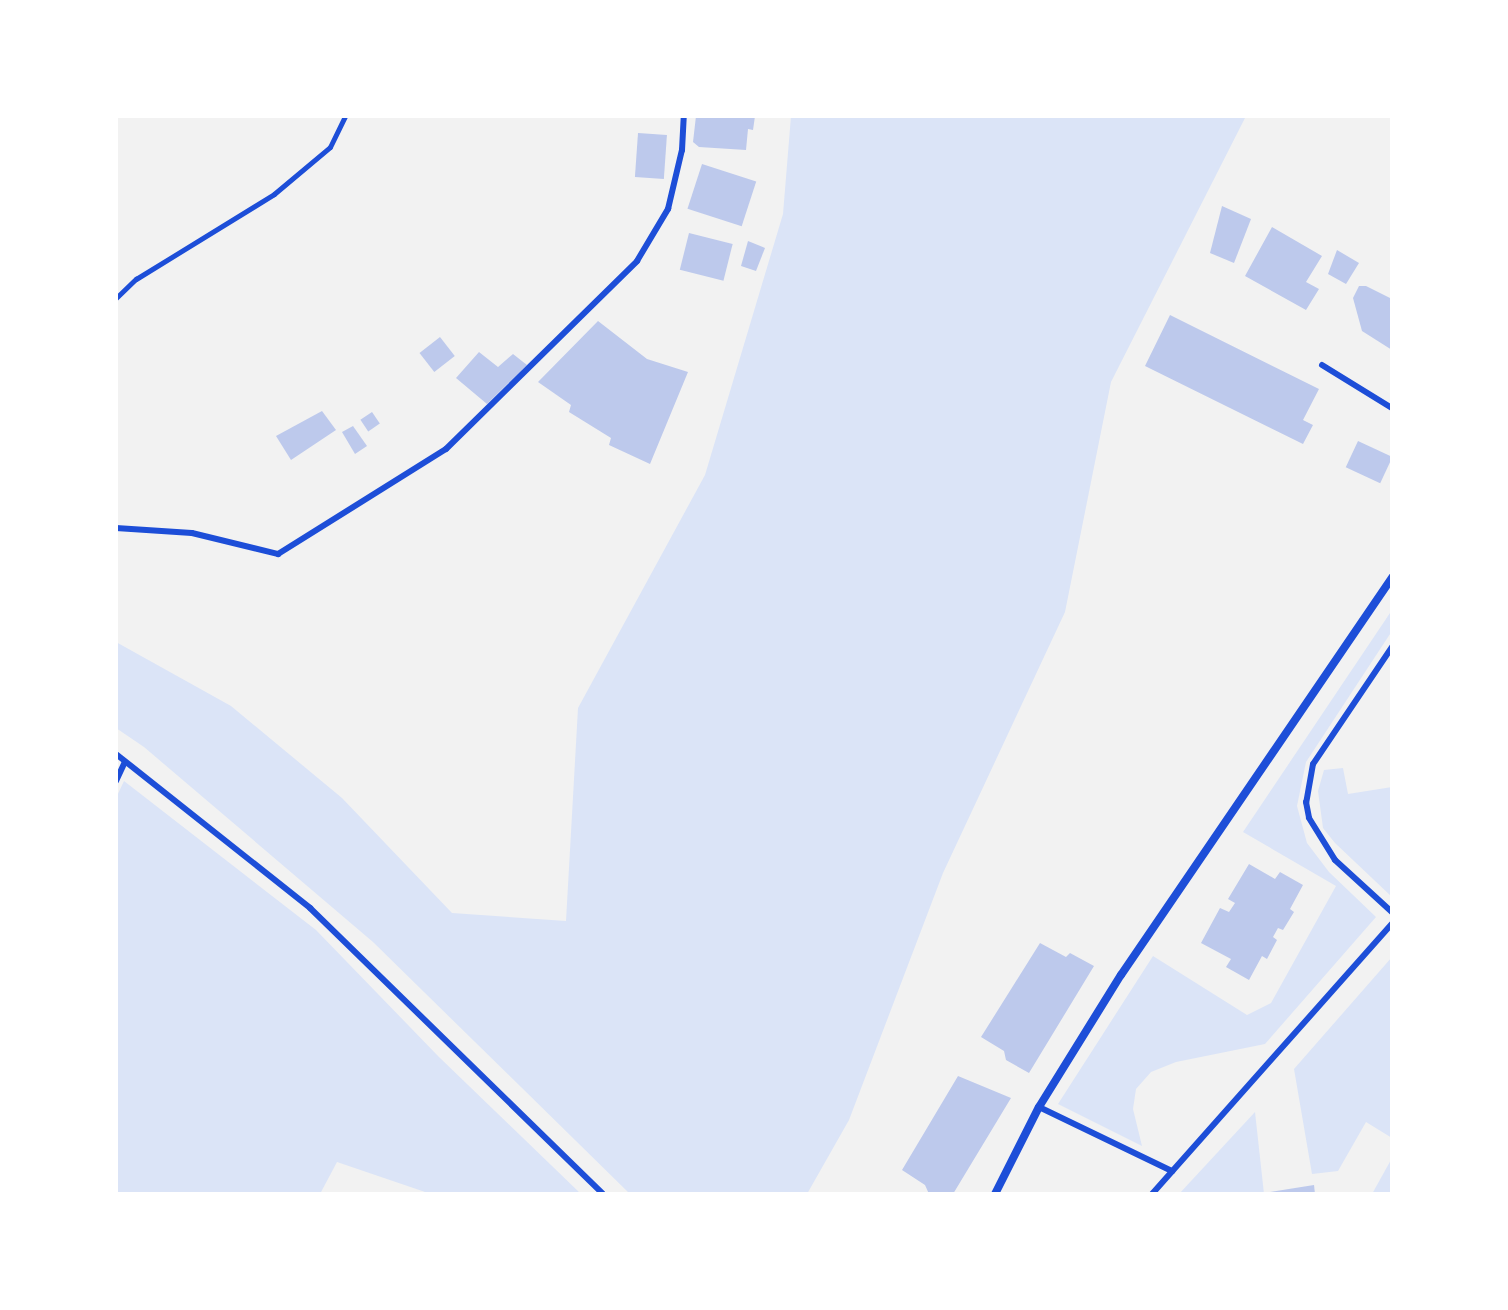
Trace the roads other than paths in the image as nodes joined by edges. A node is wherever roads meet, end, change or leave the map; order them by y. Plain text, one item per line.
1 (684, 116) edge
2 (1322, 365) dead end
3 (1392, 408) edge
4 (116, 528) edge
5 (1392, 577) edge
6 (1392, 647) edge
7 (116, 754) edge
8 (125, 762) junction
9 (116, 781) edge
10 (1392, 912) edge
11 (1392, 924) edge
12 (1039, 1107) junction
13 (1172, 1171) junction
14 (603, 1194) edge
15 (995, 1194) edge
16 (1152, 1194) edge

1 - 4 lane
2 - 3 lane
5 - 12 street
6 - 10 lane
7 - 8 lane
8 - 9 lane
8 - 14 lane
11 - 13 lane
12 - 13 lane
12 - 15 street
13 - 16 lane

